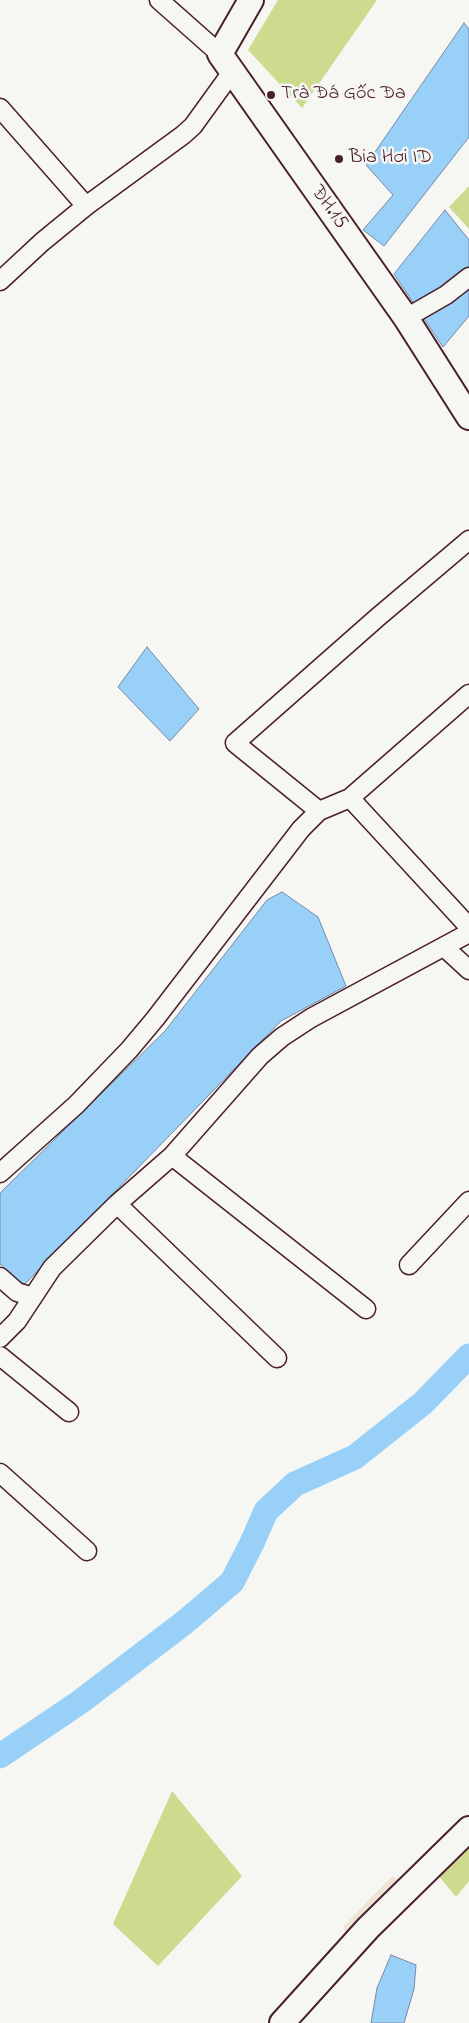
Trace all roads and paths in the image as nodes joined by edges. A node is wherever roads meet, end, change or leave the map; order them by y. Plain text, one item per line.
1 (159, 0) edge
2 (252, 0) edge
3 (226, 63) junction
4 (0, 108) edge
5 (86, 206) junction
6 (469, 277) edge
7 (0, 281) edge
8 (410, 317) junction
9 (469, 416) edge
10 (469, 540) edge
11 (469, 694) edge
12 (350, 798) junction
13 (319, 811) junction
14 (469, 928) edge
15 (469, 933) edge
16 (444, 947) junction
17 (469, 970) edge
18 (172, 1156) junction
19 (0, 1173) edge
20 (469, 1201) edge
21 (117, 1204) junction
22 (408, 1265) dead end
23 (0, 1277) edge
24 (25, 1295) junction
25 (366, 1309) dead end
26 (0, 1338) edge
27 (0, 1356) edge
28 (277, 1358) dead end
29 (69, 1412) dead end
30 (0, 1473) edge
31 (87, 1551) dead end
32 (469, 1829) edge
33 (282, 2023) edge

1 - 3 street
2 - 3 main road
3 - 5 street
3 - 8 main road, ĐH.15 / ĐH.15
4 - 5 street
5 - 7 street
6 - 8 street
8 - 9 main road, ĐH.15 / ĐH.15
10 - 13 street
11 - 12 street
12 - 13 street
12 - 14 street
13 - 19 street
15 - 16 street
16 - 17 street
16 - 18 street
18 - 21 street
18 - 25 street
20 - 22 street
21 - 24 street
21 - 28 street
23 - 24 street
24 - 26 street
27 - 29 street
30 - 31 street
32 - 33 main road

